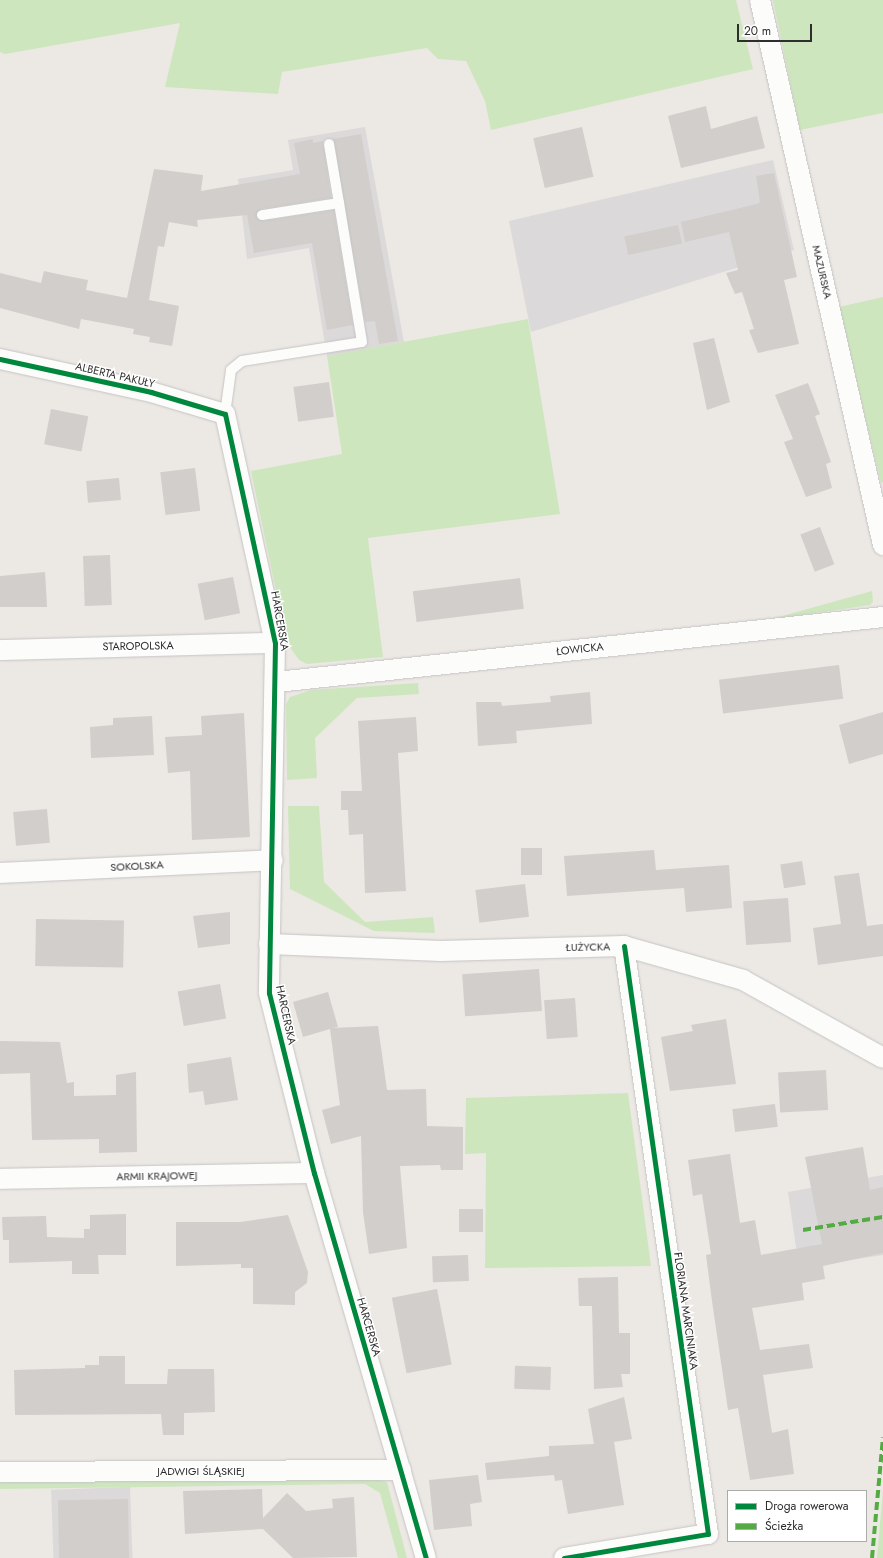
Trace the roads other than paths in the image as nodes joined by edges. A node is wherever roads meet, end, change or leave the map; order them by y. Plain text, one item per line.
1 (760, 0) edge
2 (329, 144) dead end
3 (339, 203) junction
4 (262, 215) dead end
5 (0, 359) edge
6 (225, 414) junction
7 (883, 545) edge
8 (883, 617) edge
9 (275, 643) junction
10 (0, 650) edge
11 (277, 682) junction
12 (273, 860) junction
13 (0, 873) edge
14 (269, 944) junction
15 (624, 946) junction
16 (883, 1058) edge
17 (314, 1173) junction
18 (0, 1179) edge
19 (401, 1470) junction
20 (0, 1472) edge
21 (426, 1558) edge
22 (564, 1558) edge

1 - 7 street, MAZURSKA
2 - 3 lane
3 - 4 lane
3 - 6 lane
5 - 6 street, ALBERTA PAKUŁY
6 - 9 street, HARCERSKA
8 - 11 street, ŁOWICKA
9 - 10 street, STAROPOLSKA
9 - 11 street, HARCERSKA
11 - 12 street, HARCERSKA
12 - 13 street, SOKOLSKA
12 - 14 street, HARCERSKA
14 - 15 street, ŁUŻYCKA
14 - 17 street, HARCERSKA
15 - 16 street, ŁUŻYCKA
15 - 22 street, FLORIANA MARCINIAKA
17 - 18 street, ARMII KRAJOWEJ
17 - 19 street, HARCERSKA
19 - 20 street, JADWIGI ŚLĄSKIEJ
19 - 21 street, HARCERSKA

